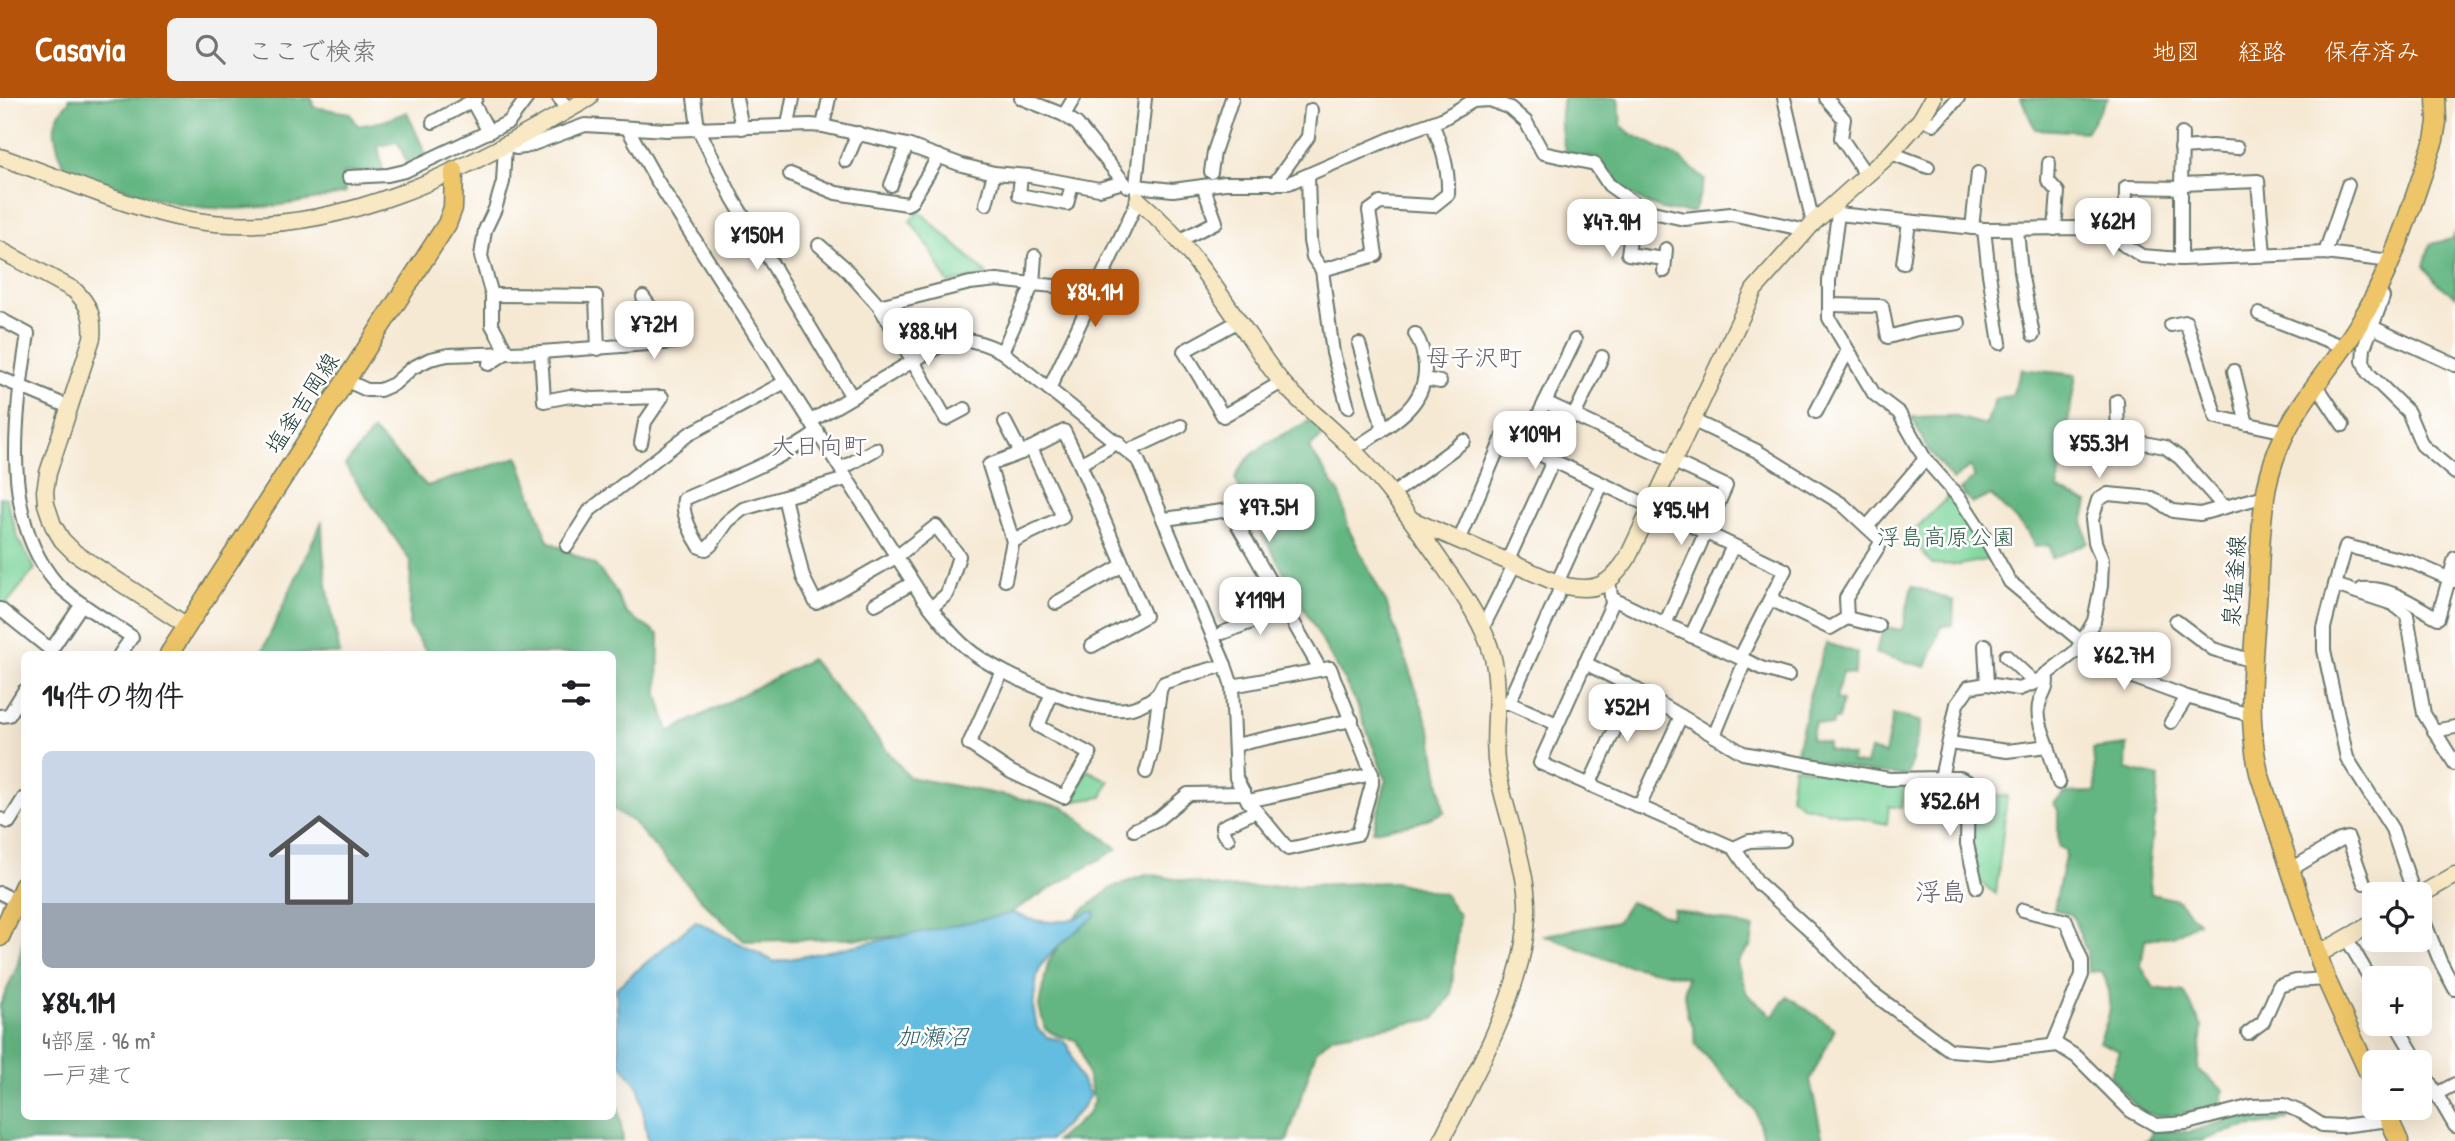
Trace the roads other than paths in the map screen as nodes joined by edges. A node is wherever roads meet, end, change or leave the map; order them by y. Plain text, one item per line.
1 (527, 98) edge
2 (589, 98) edge
3 (694, 98) edge
4 (736, 98) edge
5 (793, 98) edge
6 (829, 98) edge
7 (1021, 98) edge
8 (1074, 98) edge
9 (1145, 98) edge
10 (1232, 98) edge
11 (1784, 98) edge
12 (1826, 98) edge
13 (1933, 98) edge
14 (1958, 98) edge
15 (2436, 98) edge
16 (474, 99) edge
17 (1035, 101) edge
18 (564, 104) edge
19 (1311, 110) dead end
20 (1064, 115) junction
21 (1921, 119) junction
22 (433, 122) dead end
23 (1432, 123) junction
24 (788, 125) junction
25 (823, 125) junction
26 (698, 128) junction
27 (742, 128) junction
28 (628, 129) junction
29 (489, 132) junction
30 (858, 133) junction
31 (2182, 134) dead end
32 (508, 145) junction
33 (907, 145) junction
34 (2181, 148) junction
35 (2237, 148) dead end
36 (1891, 153) junction
37 (939, 156) junction
38 (0, 157) edge
39 (846, 162) dead end
40 (2049, 163) dead end
41 (1928, 167) dead end
42 (454, 171) junction
43 (1211, 172) dead end
44 (994, 173) junction
45 (1978, 173) dead end
46 (790, 174) dead end
47 (1021, 176) junction
48 (1867, 176) junction
49 (349, 177) dead end
50 (1308, 177) junction
51 (1072, 184) junction
52 (1274, 184) junction
53 (891, 185) dead end
54 (2348, 185) dead end
55 (1203, 186) junction
56 (2181, 186) junction
57 (1132, 189) junction
58 (986, 204) dead end
59 (1635, 204) junction
60 (1835, 211) junction
61 (1909, 223) junction
62 (1810, 226) junction
63 (1978, 228) junction
64 (2056, 229) junction
65 (2017, 230) junction
66 (1180, 240) junction
67 (820, 245) dead end
68 (2125, 246) junction
69 (0, 250) edge
70 (2325, 253) junction
71 (2264, 255) junction
72 (1035, 256) dead end
73 (2181, 259) junction
74 (1665, 260) dead end
75 (2391, 261) junction
76 (1903, 263) dead end
77 (1322, 270) junction
78 (1033, 284) junction
79 (1095, 290) junction
80 (2378, 290) junction
81 (492, 295) junction
82 (643, 298) dead end
83 (1829, 305) junction
84 (879, 306) junction
85 (2259, 314) dead end
86 (0, 319) edge
87 (1239, 321) junction
88 (1959, 323) dead end
89 (2171, 325) dead end
90 (2372, 327) junction
91 (1415, 334) dead end
92 (2034, 335) dead end
93 (1575, 340) dead end
94 (2000, 343) dead end
95 (1359, 344) dead end
96 (2344, 347) junction
97 (598, 349) junction
98 (507, 352) junction
99 (541, 352) junction
100 (1002, 352) junction
101 (1847, 352) junction
102 (1602, 356) dead end
103 (913, 361) junction
104 (489, 365) dead end
105 (2455, 365) edge
106 (2234, 371) dead end
107 (0, 378) edge
108 (1425, 379) junction
109 (345, 380) junction
110 (785, 382) junction
111 (1282, 382) junction
112 (1440, 382) dead end
113 (2315, 383) junction
114 (20, 387) junction
115 (1049, 389) junction
116 (852, 397) junction
117 (2117, 401) dead end
118 (1545, 402) junction
119 (69, 407) junction
120 (1348, 407) dead end
121 (965, 409) dead end
122 (1816, 412) dead end
123 (1574, 416) junction
124 (1692, 420) junction
125 (1004, 422) dead end
126 (2247, 424) junction
127 (2343, 425) dead end
128 (1181, 426) dead end
129 (815, 427) junction
130 (1383, 428) junction
131 (2286, 432) junction
132 (1464, 441) dead end
133 (1118, 442) junction
134 (641, 443) dead end
135 (1523, 446) junction
136 (876, 449) dead end
137 (1353, 450) junction
138 (1026, 451) junction
139 (1128, 451) junction
140 (1925, 459) junction
141 (1553, 461) junction
142 (1672, 462) junction
143 (1080, 464) junction
144 (2455, 473) edge
145 (844, 474) junction
146 (1602, 484) junction
147 (1393, 494) junction
148 (2265, 496) junction
149 (784, 497) junction
150 (1651, 507) junction
151 (2224, 507) junction
152 (1165, 519) junction
153 (1412, 520) junction
154 (1867, 527) junction
155 (1706, 532) junction
156 (1013, 541) junction
157 (1459, 541) junction
158 (566, 546) dead end
159 (1733, 546) junction
160 (896, 557) junction
161 (2455, 558) edge
162 (1512, 561) junction
163 (1123, 565) junction
164 (1005, 580) dead end
165 (1609, 581) junction
166 (2452, 581) edge
167 (913, 583) junction
168 (1559, 584) junction
169 (2335, 585) junction
170 (2357, 592) junction
171 (1613, 599) junction
172 (1770, 599) junction
173 (1056, 603) dead end
174 (82, 604) junction
175 (875, 604) dead end
176 (931, 608) junction
177 (0, 609) edge
178 (1287, 609) junction
179 (1847, 618) junction
180 (2176, 621) dead end
181 (1665, 624) junction
182 (187, 626) junction
183 (1483, 626) junction
184 (1879, 626) dead end
185 (1222, 634) dead end
186 (1691, 636) junction
187 (2082, 642) junction
188 (1985, 645) dead end
189 (1092, 646) dead end
190 (49, 651) edge
191 (51, 651) edge
192 (122, 651) edge
193 (171, 651) edge
194 (2007, 656) dead end
195 (1743, 660) junction
196 (2253, 661) junction
197 (1585, 663) junction
198 (1225, 665) junction
199 (1320, 669) junction
200 (1002, 671) junction
201 (2046, 674) junction
202 (1788, 676) dead end
203 (2035, 683) junction
204 (1986, 684) junction
205 (1232, 686) junction
206 (1634, 688) junction
207 (1160, 691) junction
208 (1052, 693) junction
209 (21, 696) edge
210 (2187, 697) junction
211 (1503, 703) junction
212 (0, 716) edge
213 (1681, 716) junction
214 (2250, 716) junction
215 (1352, 720) junction
216 (2171, 722) dead end
217 (1557, 724) junction
218 (2455, 727) edge
219 (2434, 731) junction
220 (1714, 736) junction
221 (1949, 743) junction
222 (1235, 745) junction
223 (2048, 746) junction
224 (2455, 764) edge
225 (1146, 772) dead end
226 (1372, 774) junction
227 (1941, 778) junction
228 (2059, 783) dead end
229 (1589, 785) junction
230 (1249, 802) junction
231 (21, 803) edge
232 (1639, 807) junction
233 (0, 818) edge
234 (1134, 830) dead end
235 (1228, 839) dead end
236 (1784, 841) dead end
237 (1734, 848) junction
238 (2290, 870) junction
239 (2455, 875) edge
240 (2364, 882) edge
241 (2410, 882) edge
242 (1977, 887) dead end
243 (2432, 888) edge
244 (14, 893) edge
245 (2023, 910) dead end
246 (2362, 930) edge
247 (0, 937) edge
248 (2347, 939) junction
249 (2432, 941) edge
250 (2318, 955) junction
251 (2363, 966) edge
252 (2326, 979) junction
253 (2455, 989) edge
254 (2248, 1032) dead end
255 (2053, 1045) junction
256 (2362, 1058) edge
257 (2455, 1084) edge
258 (2432, 1086) edge
259 (2437, 1094) junction
260 (2362, 1120) edge
261 (2390, 1120) edge
262 (2455, 1126) edge
263 (1441, 1141) edge
264 (2399, 1141) edge

1 - 29 street
2 - 18 street
3 - 26 street
4 - 27 street
5 - 24 street
6 - 25 street
7 - 17 street
8 - 20 street
9 - 57 street
10 - 43 street
11 - 62 street
12 - 48 street
13 - 21 street
14 - 21 street
15 - 75 main road, 泉塩釜線
16 - 22 street
16 - 29 street
17 - 20 street
18 - 32 street
19 - 52 street
20 - 57 street
21 - 36 street
23 - 50 street
23 - 59 street
23 - 77 street
24 - 25 street
24 - 27 street
25 - 30 street
26 - 27 street
26 - 28 street
26 - 116 street
28 - 32 street
28 - 110 street
29 - 49 street
30 - 33 street
30 - 39 street
31 - 34 street
32 - 42 street
32 - 81 street
33 - 37 street
33 - 53 street
34 - 35 street
34 - 56 street
36 - 41 street
36 - 48 street
37 - 44 street
37 - 46 street
38 - 42 street
40 - 64 street
42 - 109 main road, 塩釜吉岡線
44 - 47 street
44 - 58 street
45 - 63 street
47 - 51 street
47 - 51 street
48 - 60 street
50 - 52 street
50 - 77 street
51 - 57 street
52 - 55 street
54 - 70 street
55 - 57 street
55 - 66 street
56 - 68 street
56 - 71 street
56 - 73 street
57 - 66 street
57 - 79 street
59 - 62 street
59 - 74 street
60 - 61 street
60 - 62 street
60 - 83 street
61 - 63 street
61 - 76 street
62 - 124 street
63 - 65 street
63 - 94 street
64 - 65 street
64 - 68 street
65 - 92 street
66 - 87 street
67 - 84 street
68 - 73 street
69 - 119 street
70 - 71 street
70 - 75 street
71 - 73 street
72 - 78 street
75 - 80 main road, 泉塩釜線
77 - 120 street
78 - 79 street
78 - 84 street
78 - 100 street
79 - 115 street
80 - 90 street
80 - 96 main road, 泉塩釜線
81 - 97 street
81 - 98 street
82 - 97 street
83 - 88 street
83 - 101 street
84 - 103 street
85 - 96 street
86 - 114 street
87 - 111 street
87 - 111 street
89 - 126 street
90 - 105 street
90 - 144 street
91 - 108 street
93 - 118 street
95 - 130 street
96 - 113 main road, 泉塩釜線
97 - 99 street
98 - 99 street
98 - 104 street
98 - 109 street
99 - 134 street
100 - 103 street
100 - 115 street
101 - 122 street
101 - 140 street
102 - 123 street
103 - 116 street
103 - 121 street
106 - 126 street
107 - 114 street
108 - 112 street
108 - 130 street
109 - 182 main road, 塩釜吉岡線
110 - 129 street
110 - 158 street
111 - 137 street
113 - 127 street
113 - 131 main road, 泉塩釜線
114 - 119 street
114 - 174 street
115 - 133 street
116 - 129 street
117 - 151 street
118 - 123 street
118 - 135 street
119 - 182 street
123 - 142 street
124 - 142 street
124 - 154 street
125 - 138 street
126 - 131 street
128 - 139 street
129 - 145 street
129 - 149 street
130 - 137 street
131 - 148 main road, 泉塩釜線
132 - 147 street
133 - 139 street
133 - 143 street
135 - 141 street
135 - 157 street
136 - 145 street
137 - 147 street
138 - 143 street
138 - 156 street
138 - 156 street
139 - 152 street
140 - 154 street
140 - 187 street
141 - 146 street
141 - 162 street
142 - 150 street
142 - 155 street
143 - 163 street
145 - 149 street
145 - 160 street
146 - 150 street
146 - 168 street
147 - 153 street
148 - 151 street
148 - 196 main road, 泉塩釜線
149 - 160 street
150 - 155 street
150 - 165 street
151 - 187 street
152 - 178 street
152 - 198 street
153 - 157 street
153 - 183 street
154 - 179 street
155 - 159 street
155 - 181 street
156 - 164 street
157 - 162 street
159 - 172 street
159 - 186 street
160 - 167 street
160 - 176 street
161 - 166 street
162 - 168 street
162 - 183 street
163 - 173 street
163 - 189 street
165 - 168 street
165 - 171 street
166 - 169 street
166 - 170 street
167 - 175 street
167 - 176 street
168 - 211 street
169 - 170 street
169 - 241 street
170 - 219 street
171 - 181 street
171 - 197 street
172 - 179 street
172 - 195 street
174 - 191 street
174 - 192 street
176 - 200 street
177 - 190 street
178 - 185 street
178 - 199 street
179 - 184 street
180 - 196 street
181 - 186 street
182 - 193 main road, 塩釜吉岡線
183 - 211 street
186 - 195 street
187 - 201 street
187 - 210 street
188 - 204 street
194 - 203 street
195 - 202 street
195 - 220 street
196 - 214 main road, 泉塩釜線
197 - 206 street
197 - 217 street
198 - 205 street
198 - 207 street
199 - 205 street
199 - 215 street
200 - 208 street
200 - 208 street
201 - 203 street
201 - 223 street
203 - 204 street
204 - 221 street
205 - 222 street
206 - 213 street
206 - 229 street
207 - 208 street
207 - 225 street
209 - 212 street
210 - 214 street
210 - 216 street
211 - 217 street
211 - 263 street
213 - 220 street
213 - 232 street
214 - 238 main road, 泉塩釜線
215 - 222 street
215 - 226 street
217 - 229 street
218 - 219 street
219 - 224 street
220 - 227 street
221 - 223 street
221 - 227 street
222 - 230 street
223 - 228 street
226 - 230 street
226 - 230 street
227 - 242 street
229 - 232 street
230 - 234 street
230 - 235 street
231 - 233 street
232 - 237 street
236 - 237 street
237 - 255 street
238 - 240 street
238 - 250 main road, 泉塩釜線
239 - 243 street
244 - 247 main road
245 - 255 street
246 - 248 street
248 - 250 street
248 - 251 street
249 - 253 street
250 - 252 main road, 泉塩釜線
252 - 254 street
252 - 256 main road, 泉塩釜線
255 - 260 street
257 - 259 street
258 - 259 street
259 - 262 street
261 - 264 main road

